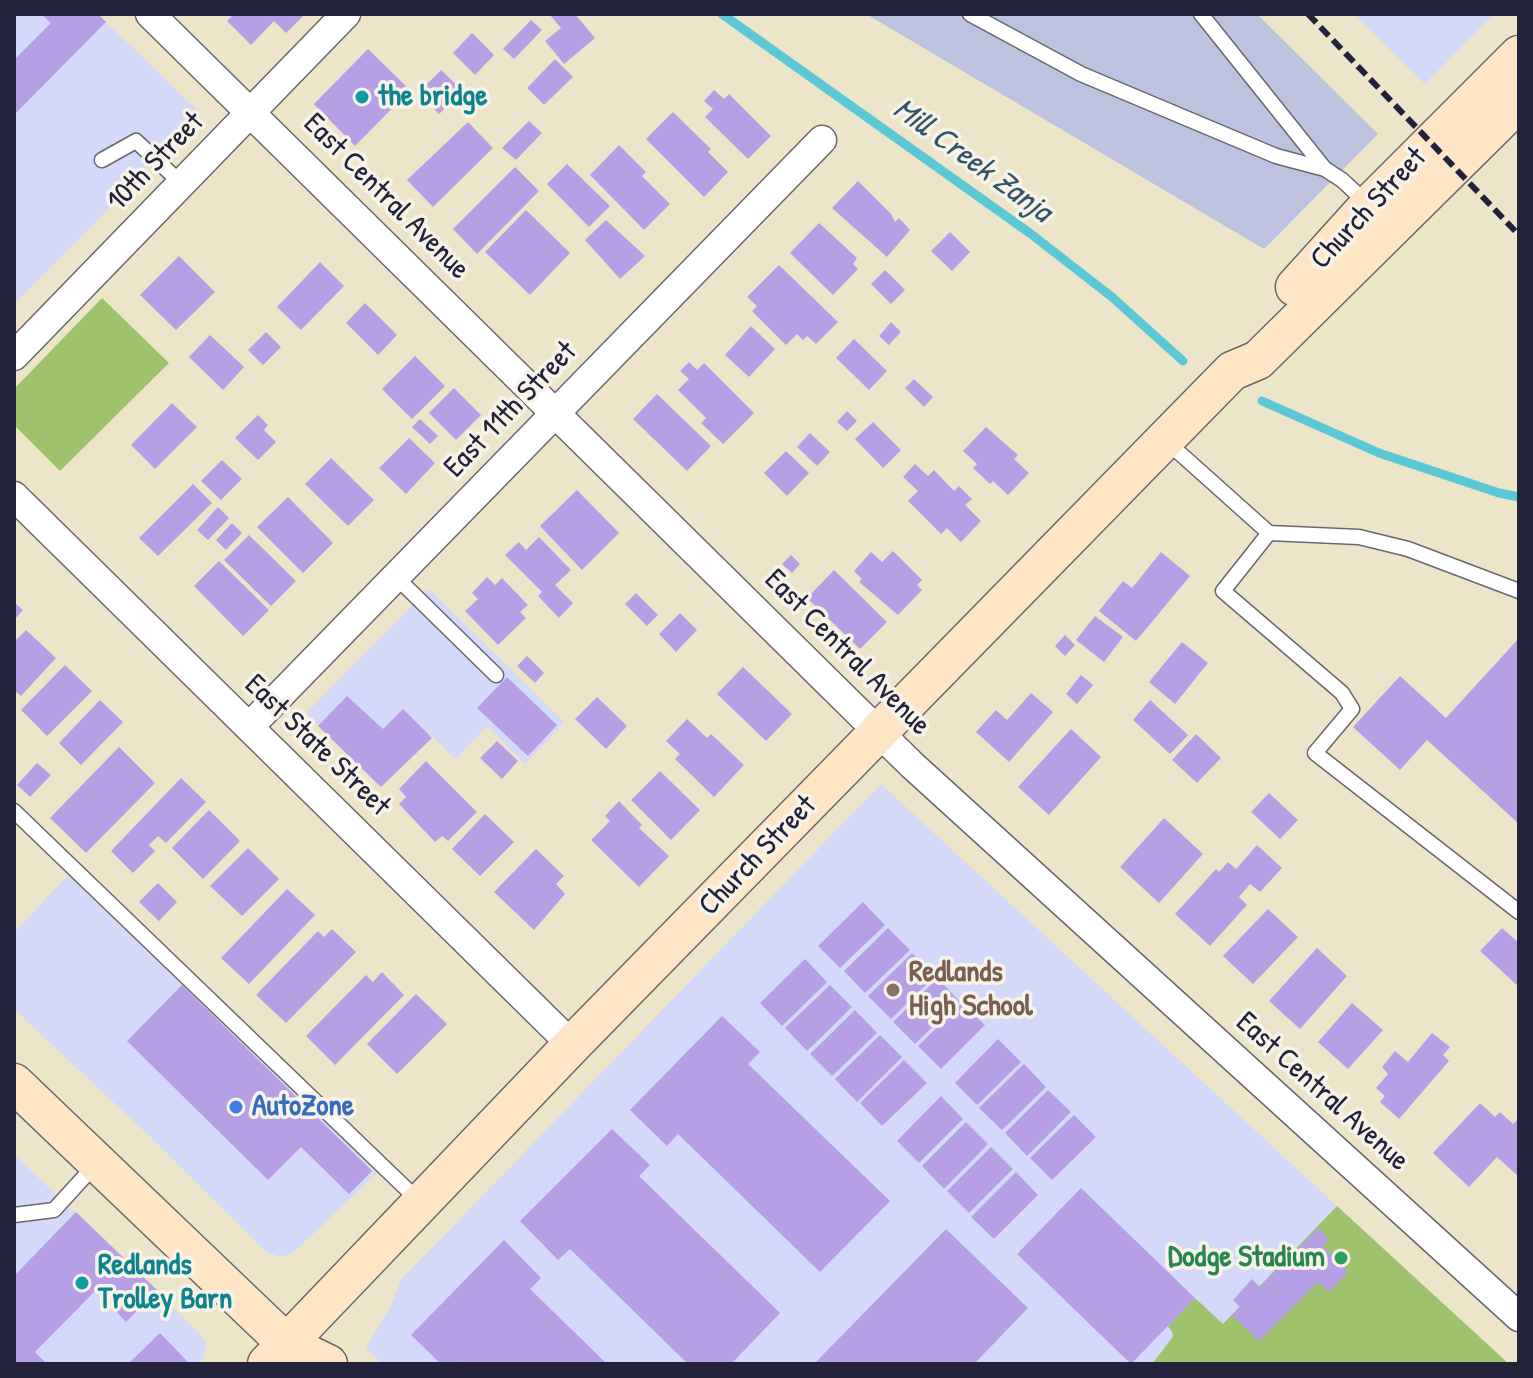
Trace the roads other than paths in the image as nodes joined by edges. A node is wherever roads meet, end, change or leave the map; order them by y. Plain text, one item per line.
1 (150, 14) edge
2 (346, 14) edge
3 (970, 14) edge
4 (1201, 14) edge
5 (1519, 55) edge
6 (1519, 102) edge
7 (252, 113) junction
8 (822, 140) dead end
9 (102, 160) dead end
10 (1325, 169) junction
11 (182, 184) junction
12 (1369, 205) junction
13 (14, 356) edge
14 (1232, 371) junction
15 (556, 412) junction
16 (1165, 440) junction
17 (14, 496) edge
18 (1269, 533) junction
19 (396, 577) junction
20 (1519, 591) edge
21 (496, 675) dead end
22 (249, 727) junction
23 (878, 732) junction
24 (14, 811) edge
25 (1519, 912) edge
26 (572, 1045) junction
27 (14, 1083) edge
28 (99, 1162) junction
29 (421, 1203) junction
30 (14, 1215) edge
31 (1519, 1317) edge
32 (283, 1357) edge
33 (328, 1364) edge

1 - 7 street, East Central Avenue
2 - 7 street, 10th Street
3 - 10 lane
4 - 10 lane
5 - 12 street, Church Street
6 - 14 street, Church Street
7 - 11 street, 10th Street
7 - 15 street, East Central Avenue
8 - 15 street, East 11th Street
9 - 11 lane
10 - 12 lane
11 - 13 street, 10th Street
12 - 14 street, Church Street
14 - 16 street, Church Street
15 - 19 street, East 11th Street
15 - 23 street, East Central Avenue
16 - 18 lane
16 - 23 street, Church Street
17 - 22 street, East State Street
18 - 20 lane
18 - 25 lane
19 - 21 lane
19 - 22 street, East 11th Street
22 - 26 street, East State Street
23 - 26 street, Church Street
23 - 31 street, East Central Avenue
24 - 29 lane
26 - 29 street, Church Street
27 - 28 street
28 - 30 lane
28 - 32 street
29 - 32 street, Church Street
32 - 33 street

